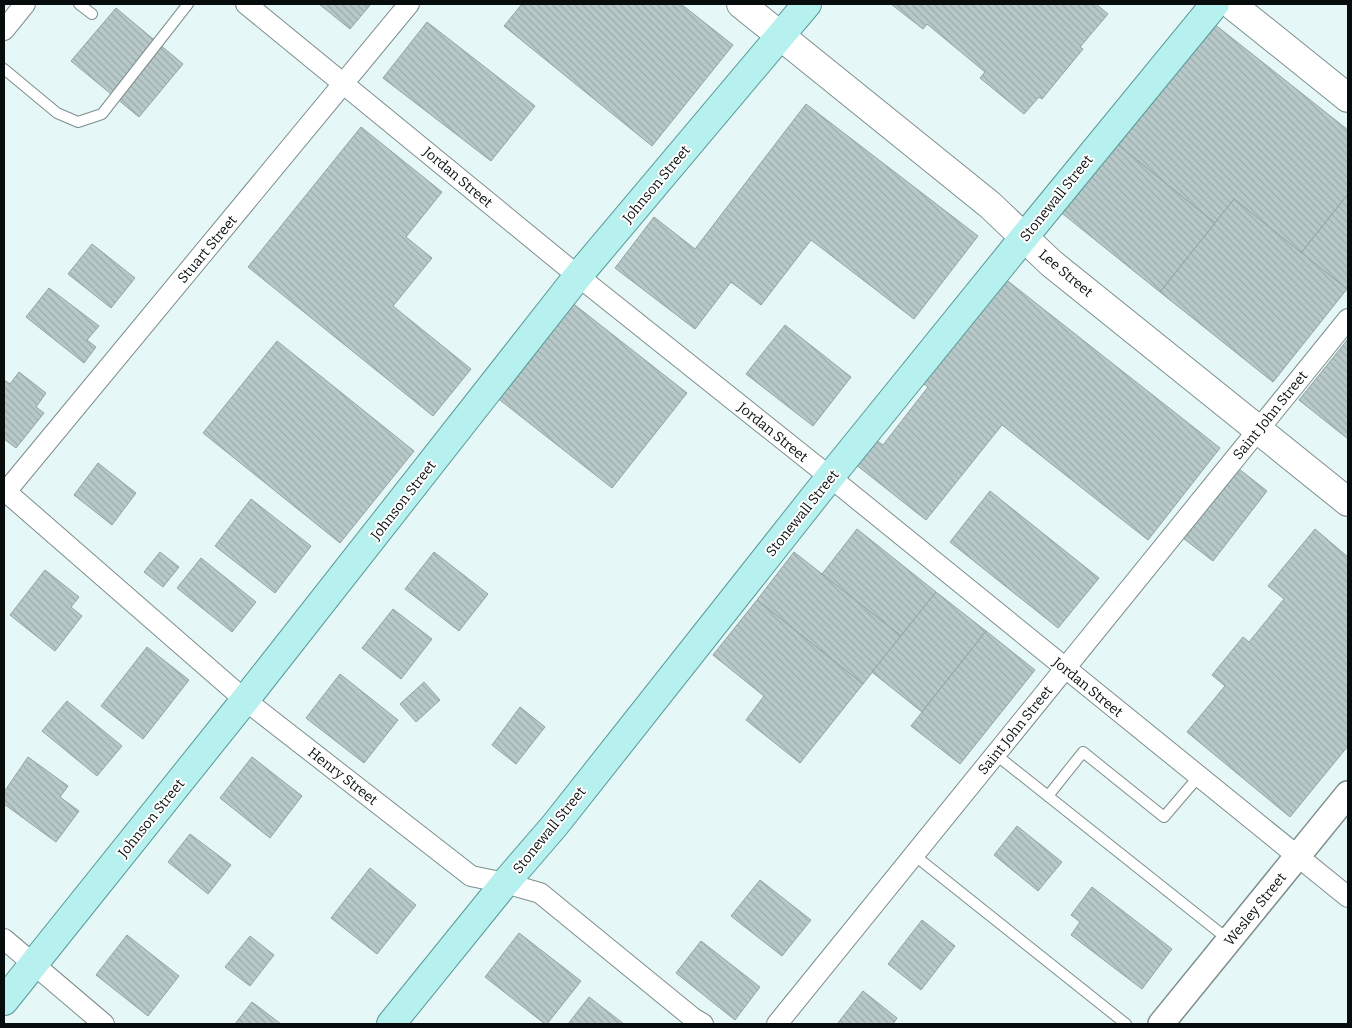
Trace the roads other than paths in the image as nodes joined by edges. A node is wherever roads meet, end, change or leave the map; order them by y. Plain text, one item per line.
1 (25, 4) edge
2 (79, 4) edge
3 (188, 4) edge
4 (246, 4) edge
5 (410, 4) edge
6 (741, 4) edge
7 (807, 4) edge
8 (1214, 4) edge
9 (1231, 4) edge
10 (92, 14) dead end
11 (4, 30) edge
12 (780, 35) junction
13 (4, 69) edge
14 (344, 83) junction
15 (1348, 98) edge
16 (1024, 236) junction
17 (578, 276) junction
18 (1348, 319) edge
19 (1259, 430) junction
20 (830, 478) junction
21 (4, 492) edge
22 (1348, 502) edge
23 (1065, 668) junction
24 (246, 700) junction
25 (995, 754) junction
26 (1198, 776) junction
27 (1348, 794) edge
28 (1048, 796) junction
29 (914, 855) junction
30 (1298, 856) junction
31 (505, 883) junction
32 (1348, 897) edge
33 (4, 939) edge
34 (1230, 940) junction
35 (33, 965) junction
36 (4, 1001) edge
37 (104, 1024) edge
38 (391, 1024) edge
39 (703, 1024) edge
40 (777, 1024) edge
41 (1126, 1024) edge
42 (1161, 1024) edge

1 - 11 street
2 - 10 lane
3 - 13 lane
4 - 14 street, Jordan Street
5 - 14 street, Stuart Street
6 - 12 main road, Lee Street
7 - 12 main road, Johnson Street
8 - 16 main road, Stonewall Street
9 - 15 main road
12 - 16 main road, Lee Street
12 - 17 main road, Johnson Street
14 - 17 street, Jordan Street
14 - 21 street, Stuart Street
16 - 19 main road, Lee Street
16 - 20 main road, Stonewall Street
17 - 20 street, Jordan Street
17 - 24 main road, Johnson Street
18 - 19 street, Saint John Street
19 - 22 main road, Lee Street
19 - 23 street, Saint John Street
20 - 23 street, Jordan Street
20 - 31 main road, Stonewall Street
21 - 24 street, Henry Street
23 - 25 street, Saint John Street
23 - 26 street, Jordan Street
24 - 31 street, Henry Street
24 - 35 main road, Johnson Street
25 - 28 lane
25 - 29 street, Saint John Street
26 - 28 lane
26 - 30 street, Jordan Street
27 - 30 street, Wesley Street
28 - 34 lane
29 - 40 street, Saint John Street
29 - 41 lane
30 - 32 street, Jordan Street
30 - 34 street, Wesley Street
31 - 38 main road, Stonewall Street
31 - 39 street, Henry Street
33 - 35 street
34 - 42 street, Wesley Street
35 - 36 main road, Johnson Street
35 - 37 street

